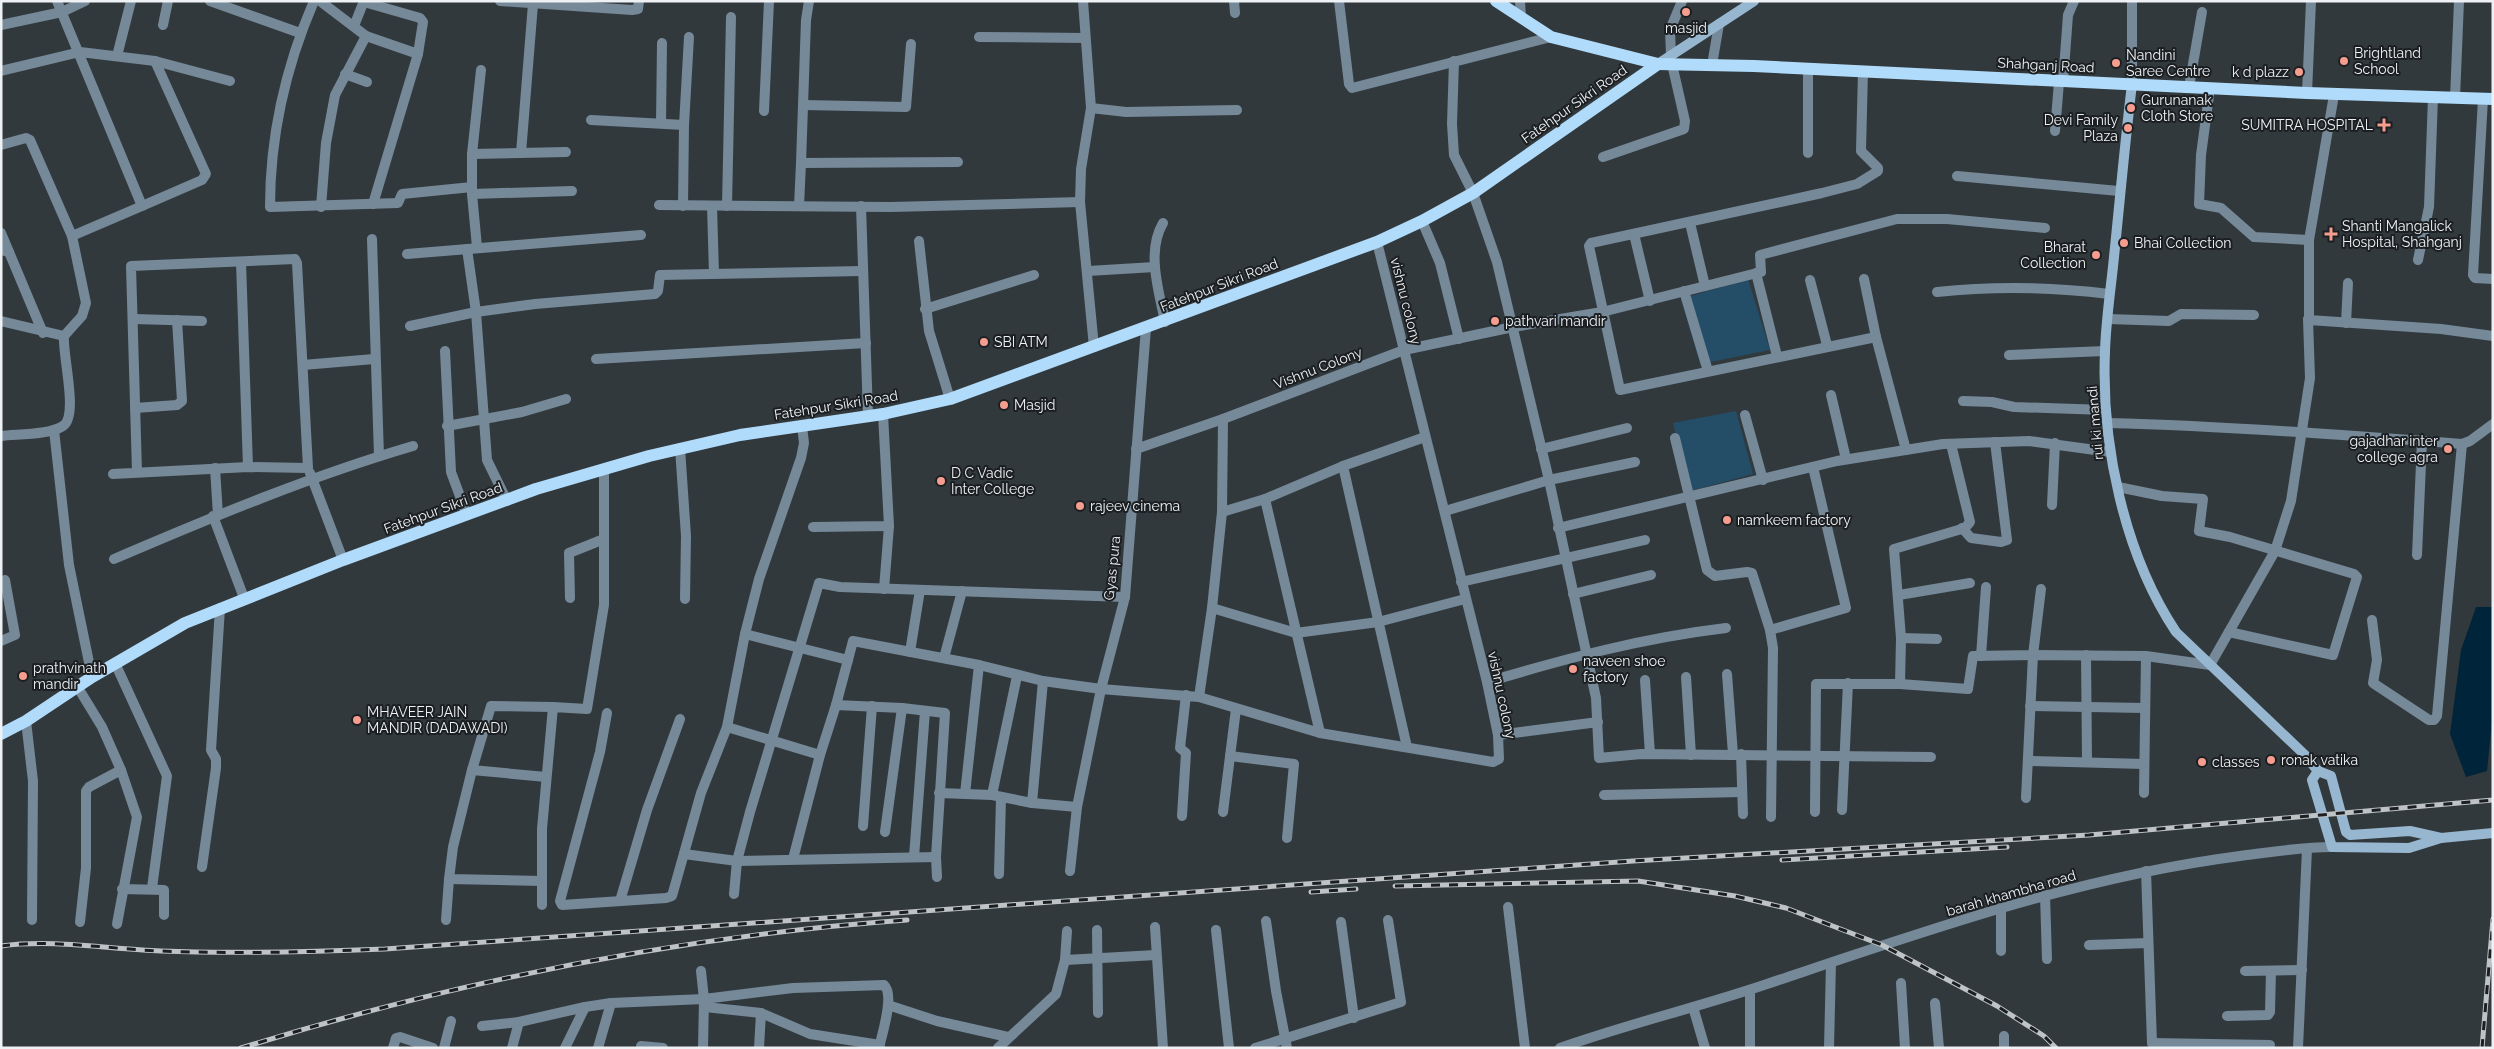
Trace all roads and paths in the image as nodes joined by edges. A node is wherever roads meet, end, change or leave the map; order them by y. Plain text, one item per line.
1 (57, 1) edge
2 (85, 1) edge
3 (131, 1) edge
4 (168, 1) edge
5 (210, 1) edge
6 (314, 1) edge
7 (320, 1) edge
8 (639, 1) edge
9 (769, 1) edge
10 (809, 1) edge
11 (1083, 1) edge
12 (1234, 1) edge
13 (1339, 1) edge
14 (1496, 1) edge
15 (1520, 1) edge
16 (1682, 1) edge
17 (1754, 1) edge
18 (2074, 1) edge
19 (2132, 1) edge
20 (2311, 1) edge
21 (2459, 1) edge
22 (364, 2) edge
23 (500, 2) edge
24 (534, 4) junction
25 (62, 12) junction
26 (2202, 12) dead end
27 (1235, 13) dead end
28 (731, 17) dead end
29 (1521, 18) junction
30 (1719, 24) junction
31 (1, 25) edge
32 (163, 25) dead end
33 (354, 26) junction
34 (300, 33) junction
35 (366, 36) junction
36 (689, 36) dead end
37 (979, 37) dead end
38 (1551, 37) junction
39 (1085, 38) junction
40 (662, 44) dead end
41 (911, 44) dead end
42 (80, 52) junction
43 (418, 54) junction
44 (117, 56) junction
45 (1672, 60) junction
46 (156, 61) junction
47 (1454, 61) junction
48 (1658, 64) junction
49 (1712, 65) junction
50 (1808, 68) junction
51 (481, 70) dead end
52 (1, 71) edge
53 (1863, 71) junction
54 (345, 74) junction
55 (230, 81) dead end
56 (367, 82) dead end
57 (2061, 82) junction
58 (2132, 84) junction
59 (2189, 87) junction
60 (2210, 88) junction
61 (2307, 93) junction
62 (2334, 94) junction
63 (2433, 97) junction
64 (2455, 98) junction
65 (2488, 99) edge
66 (803, 105) junction
67 (1091, 108) junction
68 (1238, 110) dead end
69 (764, 111) dead end
70 (591, 120) dead end
71 (661, 123) junction
72 (684, 124) junction
73 (2055, 131) dead end
74 (1, 145) edge
75 (566, 152) dead end
76 (1808, 153) dead end
77 (472, 154) junction
78 (521, 154) junction
79 (1603, 157) dead end
80 (958, 162) dead end
81 (801, 164) junction
82 (1957, 176) dead end
83 (472, 190) junction
84 (572, 191) dead end
85 (2119, 191) junction
86 (1473, 193) junction
87 (1080, 202) junction
88 (373, 204) junction
89 (659, 205) dead end
90 (142, 206) junction
91 (683, 206) junction
92 (712, 206) junction
93 (727, 206) junction
94 (799, 206) junction
95 (861, 206) junction
96 (321, 207) junction
97 (1422, 222) junction
98 (1163, 223) dead end
99 (1690, 223) junction
100 (2045, 228) dead end
101 (1, 233) edge
102 (1634, 234) junction
103 (641, 235) dead end
104 (72, 236) junction
105 (372, 239) dead end
106 (2309, 240) junction
107 (919, 241) dead end
108 (1377, 242) junction
109 (472, 248) junction
110 (5, 251) edge
111 (407, 254) dead end
112 (2418, 260) dead end
113 (242, 262) junction
114 (1155, 267) junction
115 (1088, 270) junction
116 (862, 271) junction
117 (1756, 273) junction
118 (714, 274) junction
119 (1034, 275) dead end
120 (1864, 279) dead end
121 (2493, 279) edge
122 (1810, 280) dead end
123 (2348, 283) dead end
124 (1705, 286) junction
125 (1684, 292) junction
126 (1938, 292) dead end
127 (2110, 294) junction
128 (1650, 301) junction
129 (925, 309) junction
130 (476, 312) junction
131 (1602, 312) junction
132 (2254, 315) dead end
133 (134, 319) junction
134 (2108, 319) junction
135 (177, 320) junction
136 (2308, 320) junction
137 (1, 321) edge
138 (202, 321) dead end
139 (1165, 322) junction
140 (2346, 323) junction
141 (410, 326) dead end
142 (1514, 327) junction
143 (1146, 328) junction
144 (43, 333) junction
145 (64, 336) junction
146 (2493, 336) edge
147 (1876, 337) junction
148 (1459, 339) junction
149 (866, 343) junction
150 (1827, 345) junction
151 (1094, 347) junction
152 (1404, 350) junction
153 (445, 351) dead end
154 (2105, 351) junction
155 (2009, 355) dead end
156 (1777, 356) junction
157 (374, 359) junction
158 (596, 359) dead end
159 (303, 365) junction
160 (1708, 372) junction
161 (1831, 395) dead end
162 (566, 398) dead end
163 (950, 399) junction
164 (1963, 401) dead end
165 (135, 408) junction
166 (2106, 410) junction
167 (884, 414) junction
168 (1745, 415) dead end
169 (868, 416) junction
170 (483, 418) junction
171 (1223, 419) junction
172 (2107, 424) junction
173 (2493, 424) edge
174 (448, 426) junction
175 (802, 426) junction
176 (1627, 428) dead end
177 (54, 430) junction
178 (2302, 432) junction
179 (1, 436) edge
180 (1425, 437) junction
181 (1675, 438) dead end
182 (2422, 441) junction
183 (1995, 442) junction
184 (1951, 444) junction
185 (2055, 444) junction
186 (2462, 444) junction
187 (413, 446) dead end
188 (680, 448) junction
189 (1136, 449) junction
190 (1541, 449) junction
191 (1906, 450) junction
192 (2110, 452) junction
193 (379, 456) junction
194 (1846, 459) junction
195 (1635, 462) dead end
196 (1344, 466) junction
197 (248, 467) junction
198 (1813, 467) junction
199 (216, 468) junction
200 (308, 468) junction
201 (604, 470) junction
202 (137, 472) junction
203 (113, 474) dead end
204 (313, 479) junction
205 (1549, 480) junction
206 (1763, 480) junction
207 (2118, 486) junction
208 (1689, 498) junction
209 (1265, 499) junction
210 (507, 501) junction
211 (2052, 505) dead end
212 (1445, 511) junction
213 (1222, 512) junction
214 (216, 515) junction
215 (467, 515) junction
216 (889, 526) junction
217 (813, 527) dead end
218 (1558, 528) junction
219 (1962, 528) junction
220 (604, 539) junction
221 (1645, 540) dead end
222 (2275, 550) junction
223 (2417, 554) dead end
224 (1565, 556) junction
225 (114, 559) dead end
226 (342, 560) junction
227 (1651, 575) dead end
228 (5, 580) dead end
229 (1461, 582) junction
230 (1970, 583) dead end
231 (1986, 587) dead end
232 (884, 589) junction
233 (2041, 589) dead end
234 (920, 590) junction
235 (962, 591) junction
236 (1573, 594) junction
237 (1899, 594) junction
238 (1125, 597) junction
239 (244, 598) junction
240 (570, 598) dead end
241 (685, 599) dead end
242 (1465, 600) junction
243 (220, 608) junction
244 (1212, 608) junction
245 (2372, 620) dead end
246 (1378, 622) junction
247 (1726, 628) dead end
248 (1770, 630) junction
249 (2229, 632) junction
250 (1296, 633) junction
251 (745, 634) junction
252 (1901, 638) junction
253 (1937, 639) dead end
254 (1, 641) edge
255 (798, 646) junction
256 (910, 652) junction
257 (1585, 652) junction
258 (2086, 654) junction
259 (2033, 655) junction
260 (1981, 656) junction
261 (2146, 656) junction
262 (944, 658) junction
263 (848, 660) junction
264 (115, 663) junction
265 (979, 665) junction
266 (2210, 665) junction
267 (1727, 674) dead end
268 (92, 676) junction
269 (1017, 676) junction
270 (1686, 676) dead end
271 (1645, 680) dead end
272 (1043, 681) junction
273 (1487, 682) junction
274 (1848, 683) junction
275 (1900, 684) junction
276 (77, 686) junction
277 (1101, 689) junction
278 (1186, 695) junction
279 (1198, 697) junction
280 (836, 704) junction
281 (872, 706) junction
282 (2030, 706) junction
283 (553, 707) junction
284 (2088, 707) junction
285 (902, 708) junction
286 (2145, 708) junction
287 (1236, 709) junction
288 (925, 711) junction
289 (607, 713) dead end
290 (680, 719) dead end
291 (26, 721) junction
292 (1598, 722) junction
293 (727, 726) junction
294 (1320, 733) junction
295 (1, 734) edge
296 (1498, 735) junction
297 (773, 740) junction
298 (1407, 747) junction
299 (1650, 754) junction
300 (1692, 754) junction
301 (1737, 754) junction
302 (820, 755) junction
303 (1773, 755) junction
304 (1816, 755) junction
305 (1230, 756) junction
306 (1844, 756) junction
307 (1930, 757) dead end
308 (2028, 762) junction
309 (2087, 762) junction
310 (2144, 764) junction
311 (122, 770) junction
312 (472, 770) junction
313 (2318, 771) junction
314 (546, 777) junction
315 (1742, 792) junction
316 (939, 793) junction
317 (2144, 793) dead end
318 (965, 794) junction
319 (1604, 796) dead end
320 (996, 797) junction
321 (2026, 798) dead end
322 (1032, 803) junction
323 (1077, 807) junction
324 (1842, 810) dead end
325 (1223, 812) dead end
326 (1815, 812) dead end
327 (1743, 814) dead end
328 (1182, 816) dead end
329 (1771, 817) dead end
330 (863, 826) dead end
331 (885, 832) dead end
332 (2493, 833) edge
333 (1287, 838) dead end
334 (2440, 838) junction
335 (2332, 847) junction
336 (2307, 849) junction
337 (684, 854) junction
338 (914, 856) junction
339 (936, 857) junction
340 (793, 859) junction
341 (737, 860) junction
342 (202, 867) dead end
343 (1070, 871) dead end
344 (2146, 871) junction
345 (999, 874) dead end
346 (937, 877) dead end
347 (449, 879) junction
348 (542, 881) junction
349 (152, 888) junction
350 (122, 889) junction
351 (734, 894) dead end
352 (2045, 895) junction
353 (620, 901) junction
354 (542, 904) dead end
355 (1508, 907) dead end
356 (2001, 908) junction
357 (164, 915) dead end
358 (32, 920) dead end
359 (446, 920) dead end
360 (1388, 920) dead end
361 (1266, 921) dead end
362 (80, 922) dead end
363 (1341, 922) dead end
364 (117, 924) dead end
365 (1155, 927) dead end
366 (1097, 930) dead end
367 (1216, 930) dead end
368 (1067, 931) dead end
369 (2148, 943) junction
370 (2089, 945) dead end
371 (2001, 951) dead end
372 (1156, 955) junction
373 (2047, 959) dead end
374 (1065, 960) junction
375 (1098, 960) junction
376 (1831, 963) junction
377 (2302, 970) junction
378 (702, 971) dead end
379 (2271, 971) junction
380 (2245, 972) dead end
381 (1901, 983) dead end
382 (1750, 990) junction
383 (611, 1003) junction
384 (705, 1003) junction
385 (1936, 1003) dead end
386 (888, 1005) junction
387 (1693, 1006) junction
388 (586, 1007) junction
389 (1098, 1012) dead end
390 (761, 1013) junction
391 (2227, 1016) dead end
392 (1354, 1018) junction
393 (451, 1021) dead end
394 (519, 1022) junction
395 (482, 1026) dead end
396 (2004, 1036) dead end
397 (1008, 1037) junction
398 (1286, 1043) edge
399 (2154, 1045) edge
400 (2270, 1045) dead end
401 (641, 1046) dead end
402 (879, 1046) edge
403 (393, 1048) edge
404 (433, 1048) edge
405 (444, 1048) edge
406 (512, 1048) edge
407 (565, 1048) edge
408 (598, 1048) edge
409 (663, 1048) edge
410 (703, 1048) edge
411 (759, 1048) edge
412 (998, 1048) edge
413 (1163, 1048) edge
414 (1229, 1048) edge
415 (1255, 1048) edge
416 (1526, 1048) edge
417 (1560, 1048) edge
418 (1705, 1048) edge
419 (1750, 1048) edge
420 (1829, 1048) edge
421 (1905, 1048) edge
422 (1939, 1048) edge
423 (2004, 1048) edge
424 (2298, 1048) edge

1 - 25 street
2 - 25 street
3 - 44 street
4 - 32 street
5 - 34 street
6 - 34 street
7 - 33 street
8 - 24 street
9 - 69 street
10 - 66 street
11 - 39 street
12 - 27 street
13 - 47 street
14 - 29 main road, Shahganj Road
15 - 29 street
16 - 45 street
17 - 30 main road
18 - 57 street
19 - 58 street, rui ki mandi
20 - 61 street
21 - 64 street
22 - 33 street
22 - 43 street
23 - 24 street
24 - 78 street
25 - 31 street
25 - 42 street
26 - 59 street
28 - 93 street
29 - 38 main road, Shahganj Road
30 - 45 main road
30 - 49 street
33 - 35 street
34 - 96 street
35 - 43 street
35 - 54 street
36 - 72 street
37 - 39 street
38 - 47 street
38 - 48 main road, Shahganj Road
39 - 67 street
40 - 71 street
41 - 66 street
42 - 44 street
42 - 52 street
42 - 90 street
43 - 88 street
44 - 46 street
45 - 48 main road, Shahganj Road
45 - 49 main road, Shahganj Road
45 - 79 street
46 - 55 street
46 - 90 street
47 - 86 street
48 - 86 main road, Fatehpur Sikri Road
49 - 50 main road, Shahganj Road
50 - 53 main road, Shahganj Road
50 - 76 street
51 - 77 street
53 - 57 main road, Shahganj Road
53 - 99 street
54 - 56 street
54 - 96 street
57 - 58 main road, Shahganj Road
57 - 73 street
58 - 59 main road, Shahganj Road
58 - 85 main road, rui ki mandi
59 - 60 main road, Shahganj Road
60 - 61 main road, Shahganj Road
60 - 106 street
61 - 62 main road, Shahganj Road
62 - 63 main road, Shahganj Road
62 - 106 street
63 - 64 main road, Shahganj Road
63 - 112 street
64 - 65 main road, Shahganj Road
65 - 121 street
66 - 81 street
67 - 68 street
67 - 87 street
70 - 71 street
71 - 72 street
72 - 91 street
74 - 104 street
75 - 78 street
77 - 78 street
77 - 83 street
80 - 81 street
81 - 94 street
82 - 85 street
83 - 84 street
83 - 88 street
83 - 109 street
85 - 127 main road, rui ki mandi
86 - 97 main road, Fatehpur Sikri Road
86 - 142 street
87 - 95 street
87 - 115 street
88 - 96 street
89 - 91 street
90 - 104 street
91 - 92 street
92 - 93 street
92 - 118 street
93 - 94 street
94 - 95 street
95 - 116 street
97 - 108 main road, Fatehpur Sikri Road
97 - 148 street
98 - 114 street
99 - 102 street
99 - 124 street
100 - 117 street
101 - 110 street
102 - 128 street
102 - 131 street
103 - 109 street
104 - 145 street
105 - 157 street
106 - 136 street
107 - 129 street
108 - 139 main road, Fatehpur Sikri Road
108 - 152 street, vishnu colony
109 - 111 street
109 - 130 street
110 - 144 street
113 - 133 street
113 - 159 street
113 - 197 street
114 - 115 street
114 - 139 street
115 - 151 street
116 - 118 street
116 - 149 street
117 - 124 street, Vishnu Colony
117 - 156 street
118 - 130 street
119 - 129 street
120 - 147 street
122 - 150 street
123 - 140 street
124 - 125 street, Vishnu Colony
125 - 128 street, Vishnu Colony
125 - 160 street
126 - 127 street
127 - 134 main road, rui ki mandi
128 - 131 street, Vishnu Colony
129 - 163 street
130 - 141 street
130 - 170 street
131 - 142 street, Vishnu Colony
131 - 160 street
132 - 134 street
133 - 135 street
133 - 165 street
134 - 154 main road, rui ki mandi
135 - 138 street
135 - 165 street
136 - 140 street
136 - 178 street
137 - 144 street
139 - 143 main road, Fatehpur Sikri Road
140 - 146 street
142 - 148 street, Vishnu Colony
142 - 190 street
143 - 151 main road, Fatehpur Sikri Road
143 - 189 street, Gyas pura
144 - 145 street
145 - 177 street
147 - 150 street
147 - 191 street
148 - 152 street, Vishnu Colony
149 - 158 street
149 - 169 street
150 - 156 street
151 - 163 main road, Fatehpur Sikri Road
152 - 171 street, Vishnu Colony
152 - 180 street, vishnu colony
153 - 174 street
154 - 155 street
154 - 166 main road, rui ki mandi
156 - 160 street
157 - 159 street
157 - 193 street
159 - 200 street
161 - 194 street
162 - 170 street
163 - 167 main road, Fatehpur Sikri Road
164 - 166 street
165 - 202 street
166 - 172 main road, rui ki mandi
167 - 169 main road, Fatehpur Sikri Road
167 - 216 street
168 - 206 street
169 - 175 main road, Fatehpur Sikri Road
170 - 174 street
170 - 210 street
171 - 189 street, Vishnu Colony
171 - 213 street
172 - 178 street
172 - 192 main road, rui ki mandi
173 - 186 street
174 - 215 street
175 - 188 main road, Fatehpur Sikri Road
175 - 251 street
176 - 190 street
177 - 179 street
177 - 268 street
178 - 182 street
178 - 222 street
180 - 196 street
180 - 212 street, vishnu colony
181 - 208 street
182 - 186 street
182 - 223 street
183 - 184 street
183 - 185 street
183 - 219 street
184 - 191 street
184 - 219 street
185 - 192 street
185 - 211 street
186 - 245 street
187 - 193 street
188 - 201 main road, Fatehpur Sikri Road
188 - 241 street
189 - 238 street, Gyas pura
190 - 205 street
191 - 194 street
192 - 207 main road, rui ki mandi
193 - 204 street
194 - 198 street
195 - 205 street
196 - 209 street
196 - 246 street
197 - 199 street
197 - 200 street
198 - 206 street
198 - 248 street
199 - 202 street
199 - 214 street
200 - 204 street
201 - 210 main road, Fatehpur Sikri Road
201 - 220 street
202 - 203 street
204 - 214 street
204 - 226 street
205 - 212 street
205 - 218 street
206 - 208 street
207 - 222 street
207 - 266 main road, rui ki mandi
208 - 218 street
208 - 248 street
209 - 213 street
209 - 250 street
210 - 215 main road, Fatehpur Sikri Road
212 - 229 street, vishnu colony
213 - 244 street
214 - 225 street
214 - 239 street
215 - 226 main road, Fatehpur Sikri Road
216 - 217 street
216 - 232 street
218 - 224 street
219 - 237 street
220 - 240 street
220 - 283 street
221 - 224 street
222 - 249 street
222 - 249 street
224 - 229 street
224 - 236 street
226 - 239 main road, Fatehpur Sikri Road
227 - 236 street
228 - 254 street
229 - 242 street, vishnu colony
230 - 237 street
231 - 260 street
232 - 234 street
232 - 255 street
233 - 259 street
234 - 235 street
234 - 256 street
235 - 238 street
235 - 262 street
236 - 257 street
237 - 252 street
238 - 277 street, Gyas pura
239 - 243 main road, Fatehpur Sikri Road
242 - 246 street
242 - 273 street, vishnu colony
243 - 264 main road, Fatehpur Sikri Road
243 - 342 street
244 - 250 street
244 - 279 street
246 - 250 street
246 - 298 street
247 - 257 street
248 - 303 street
249 - 266 street
250 - 294 street
251 - 255 street
251 - 293 street
252 - 253 street
252 - 275 street
255 - 263 street
255 - 297 street
256 - 262 street, vishnu colony
256 - 263 street, vishnu colony
257 - 273 street
257 - 292 street
258 - 259 street
258 - 261 street
258 - 284 street
259 - 260 street
259 - 282 street
260 - 275 street
261 - 266 street
261 - 286 street
262 - 265 street, vishnu colony
263 - 280 street
264 - 268 main road, Fatehpur Sikri Road
264 - 349 street
265 - 269 street, vishnu colony
265 - 318 street
266 - 313 main road, rui ki mandi
267 - 301 street
268 - 276 main road, Fatehpur Sikri Road
269 - 272 street, vishnu colony
269 - 320 street
270 - 300 street
271 - 299 street
272 - 277 street, vishnu colony
272 - 322 street
273 - 296 street, vishnu colony
274 - 275 street
274 - 304 street
274 - 306 street
276 - 291 main road, Fatehpur Sikri Road
276 - 311 street
277 - 278 street, vishnu colony
277 - 323 street, Gyas pura
278 - 279 street, vishnu colony
278 - 328 street
279 - 287 street, vishnu colony
280 - 281 street
280 - 302 street
281 - 285 street
281 - 330 street
282 - 284 street
282 - 308 street
283 - 312 street
283 - 314 street
284 - 286 street
284 - 309 street
285 - 288 street
285 - 331 street
286 - 310 street
287 - 294 street, vishnu colony
287 - 305 street
288 - 316 street
288 - 338 street
289 - 353 street
290 - 353 street
291 - 295 main road, Fatehpur Sikri Road
291 - 358 street
292 - 296 street
292 - 299 street
293 - 297 street
293 - 337 street
294 - 298 street, vishnu colony
296 - 298 street, vishnu colony
297 - 302 street
297 - 341 street
299 - 300 street
300 - 301 street
301 - 303 street
301 - 315 street
302 - 340 street
303 - 304 street
303 - 329 street
304 - 306 street
304 - 326 street
305 - 325 street
305 - 333 street
306 - 307 street
306 - 324 street
308 - 309 street
308 - 321 street
309 - 310 street
310 - 317 street
311 - 350 street
311 - 362 street
312 - 314 street
312 - 347 street
313 - 334 main road
313 - 335 main road
314 - 348 street
315 - 319 street
315 - 327 street
316 - 318 street
316 - 339 street
318 - 320 street
320 - 322 street
320 - 345 street
322 - 323 street
323 - 343 street, Gyas pura
332 - 334 main road
334 - 335 main road
335 - 336 street, barah khambha road
336 - 344 street, barah khambha road
336 - 377 street
337 - 341 street
337 - 353 street
338 - 339 street
338 - 340 street
339 - 346 street
340 - 341 street
341 - 351 street
344 - 352 street, barah khambha road
344 - 369 street
347 - 348 street
347 - 359 street
348 - 354 street
349 - 350 street
349 - 357 street
350 - 364 street
352 - 356 street, barah khambha road
352 - 373 street
355 - 416 street
356 - 371 street
356 - 376 street, barah khambha road
360 - 392 street
361 - 398 street
363 - 392 street
365 - 372 street
366 - 375 street
367 - 414 street
368 - 374 street
369 - 370 street
369 - 399 street
372 - 375 street
372 - 413 street
374 - 375 street
374 - 397 street
375 - 389 street
376 - 382 street, barah khambha road
376 - 420 street
377 - 379 street
377 - 424 street
378 - 384 street
379 - 380 street
379 - 391 street
381 - 421 street
382 - 387 street, barah khambha road
382 - 419 street
383 - 384 street
383 - 388 street
383 - 408 street
384 - 386 street
384 - 390 street
384 - 410 street
385 - 422 street
386 - 397 street
386 - 402 street
387 - 417 street, barah khambha road
387 - 418 street
388 - 394 street
388 - 407 street
390 - 402 street
390 - 411 street
392 - 398 street
393 - 405 street
394 - 395 street
394 - 406 street
396 - 423 street
397 - 412 street
398 - 415 street
399 - 400 street
401 - 409 street
403 - 404 street

